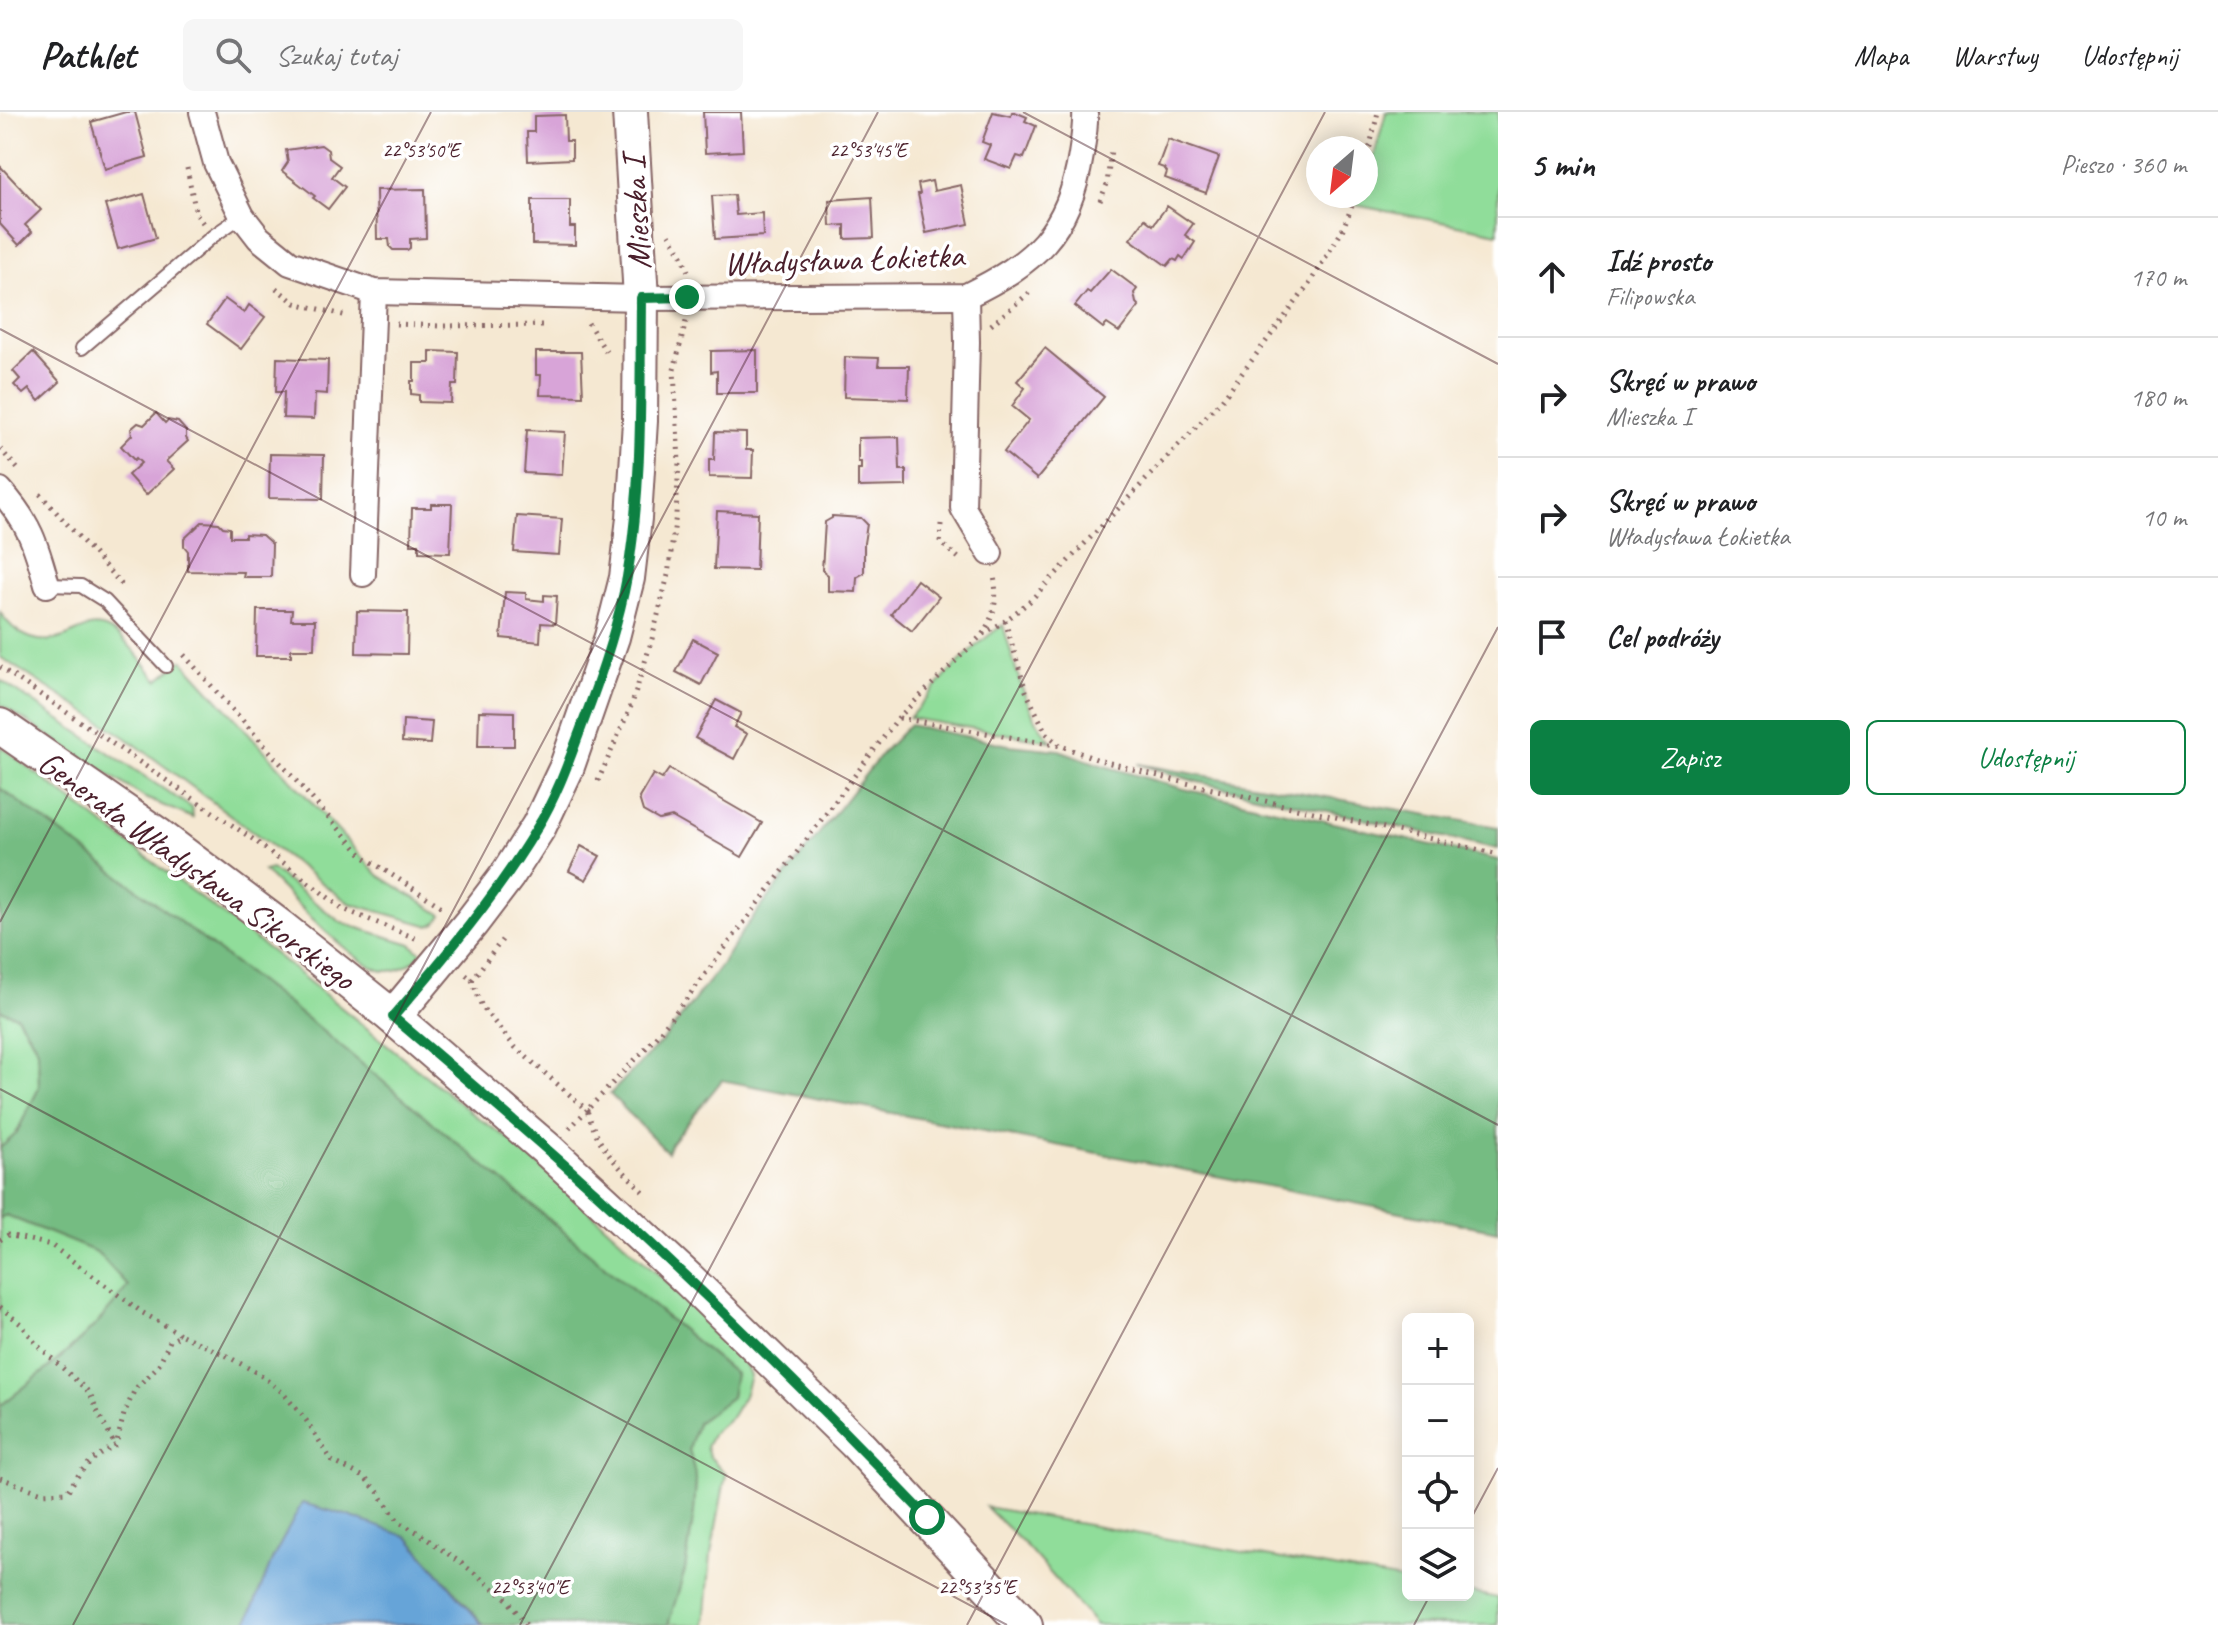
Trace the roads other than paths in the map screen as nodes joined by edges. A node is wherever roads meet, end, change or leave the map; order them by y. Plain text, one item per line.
1 (202, 112) edge
2 (630, 112) edge
3 (1085, 112) edge
4 (242, 216) junction
5 (374, 292) junction
6 (966, 296) junction
7 (641, 298) junction
8 (82, 348) dead end
9 (0, 490) edge
10 (990, 553) road end
11 (363, 574) dead end
12 (47, 585) joint
13 (166, 666) dead end
14 (0, 726) edge
15 (393, 1017) junction
16 (1025, 1625) edge

1 - 4 street, Władysława Łokietka
2 - 7 main road, Mieszka I
3 - 6 street, Władysława Łokietka
4 - 5 street, Władysława Łokietka
4 - 8 lane
5 - 7 street, Władysława Łokietka
5 - 11 street
6 - 7 street, Władysława Łokietka
6 - 10 street
7 - 15 main road, Mieszka I
9 - 12 street
12 - 13 lane
14 - 15 main road, Generała Władysława Sikorskiego
15 - 16 main road, Generała Władysława Sikorskiego

